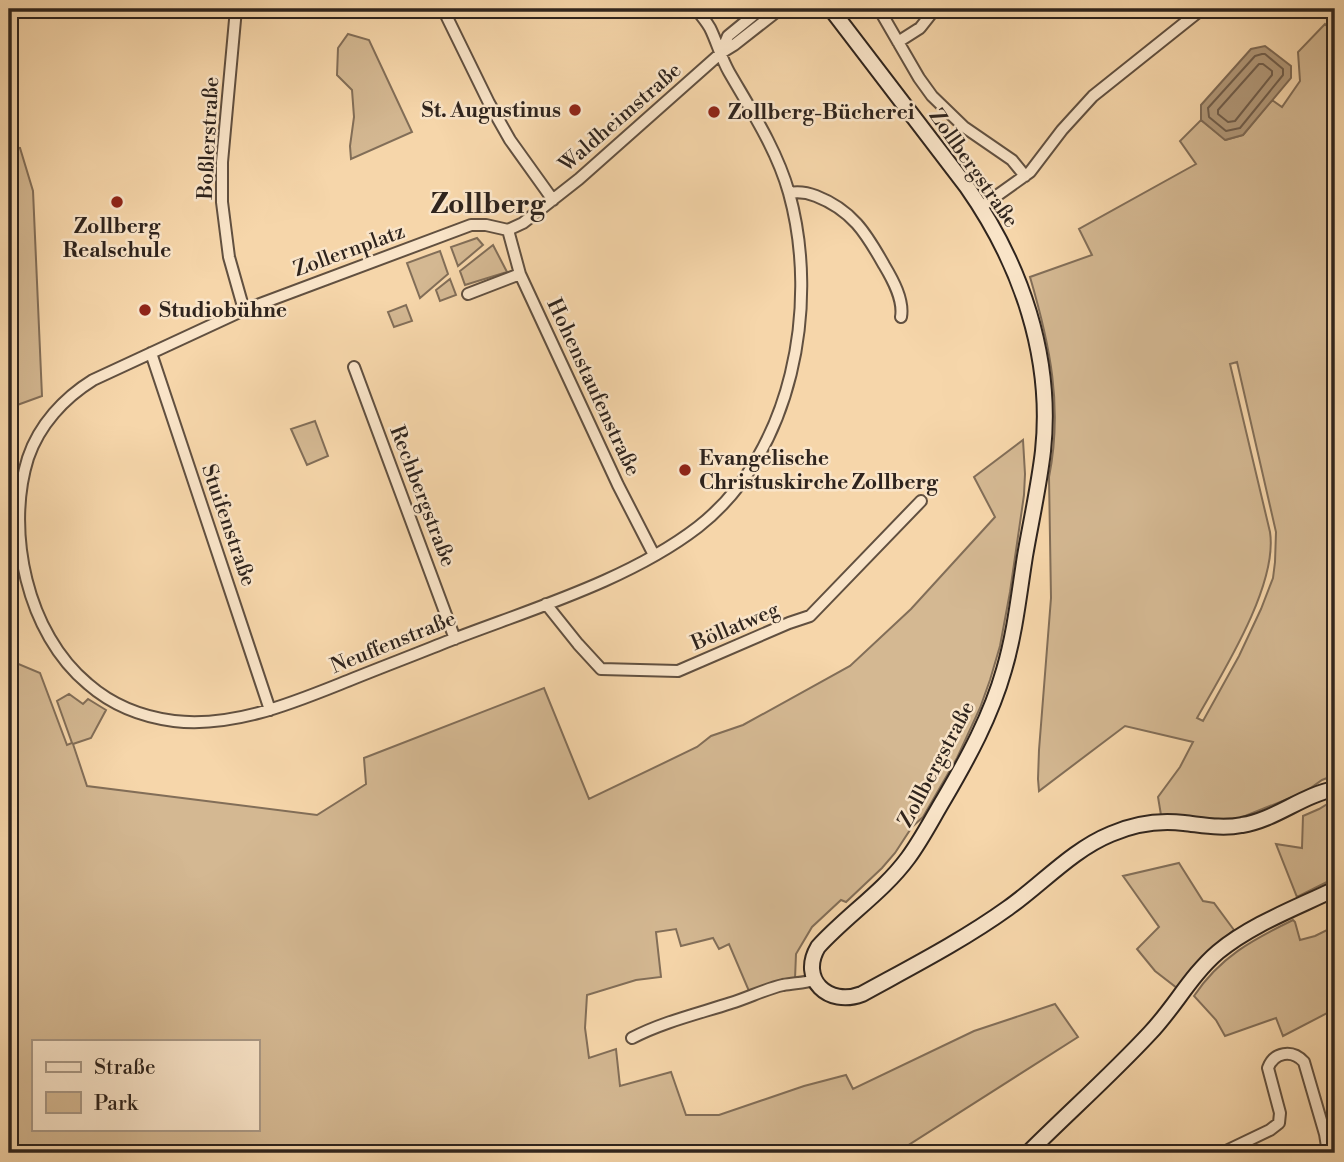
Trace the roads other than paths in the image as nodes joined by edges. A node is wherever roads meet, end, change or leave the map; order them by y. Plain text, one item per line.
1 (236, 9) edge
2 (443, 9) edge
3 (696, 9) edge
4 (761, 9) edge
5 (780, 9) edge
6 (831, 9) edge
7 (879, 9) edge
8 (935, 9) edge
9 (1202, 9) edge
10 (898, 42) junction
11 (721, 53) junction
12 (1024, 176) junction
13 (789, 193) junction
14 (553, 200) junction
15 (981, 207) junction
16 (508, 230) junction
17 (520, 274) junction
18 (468, 294) dead end
19 (244, 310) junction
20 (901, 317) dead end
21 (151, 353) junction
22 (354, 367) dead end
23 (921, 501) dead end
24 (654, 555) junction
25 (546, 604) junction
26 (454, 639) junction
27 (270, 710) junction
28 (1335, 789) edge
29 (1335, 889) edge
30 (815, 980) junction
31 (632, 1038) dead end
32 (1028, 1153) edge
33 (1222, 1153) edge
34 (1328, 1153) edge

1 - 19 street, Boßlerstraße
2 - 14 street
3 - 11 street, Neuffenstraße
4 - 11 street, Waldheimstraße
5 - 11 street, Waldheimstraße
6 - 15 main road, Zollbergstraße
7 - 10 street
8 - 10 street
9 - 12 street
10 - 12 street
11 - 13 street, Neuffenstraße
11 - 14 street, Waldheimstraße
12 - 15 street
13 - 20 street
13 - 24 street, Neuffenstraße
14 - 16 street, Waldheimstraße
15 - 30 main road, Zollbergstraße
16 - 17 street, Hohenstaufenstraße
16 - 19 street, Zollernplatz
17 - 18 street
17 - 24 street, Hohenstaufenstraße
19 - 21 street, Neuffenstraße
21 - 27 street, Stuifenstraße
21 - 27 street, Neuffenstraße
22 - 26 street, Rechbergstraße
23 - 25 street, Böllatweg
24 - 25 street, Neuffenstraße
25 - 26 street, Neuffenstraße
26 - 27 street, Neuffenstraße
28 - 30 main road
29 - 32 main road
30 - 31 street
33 - 34 street

